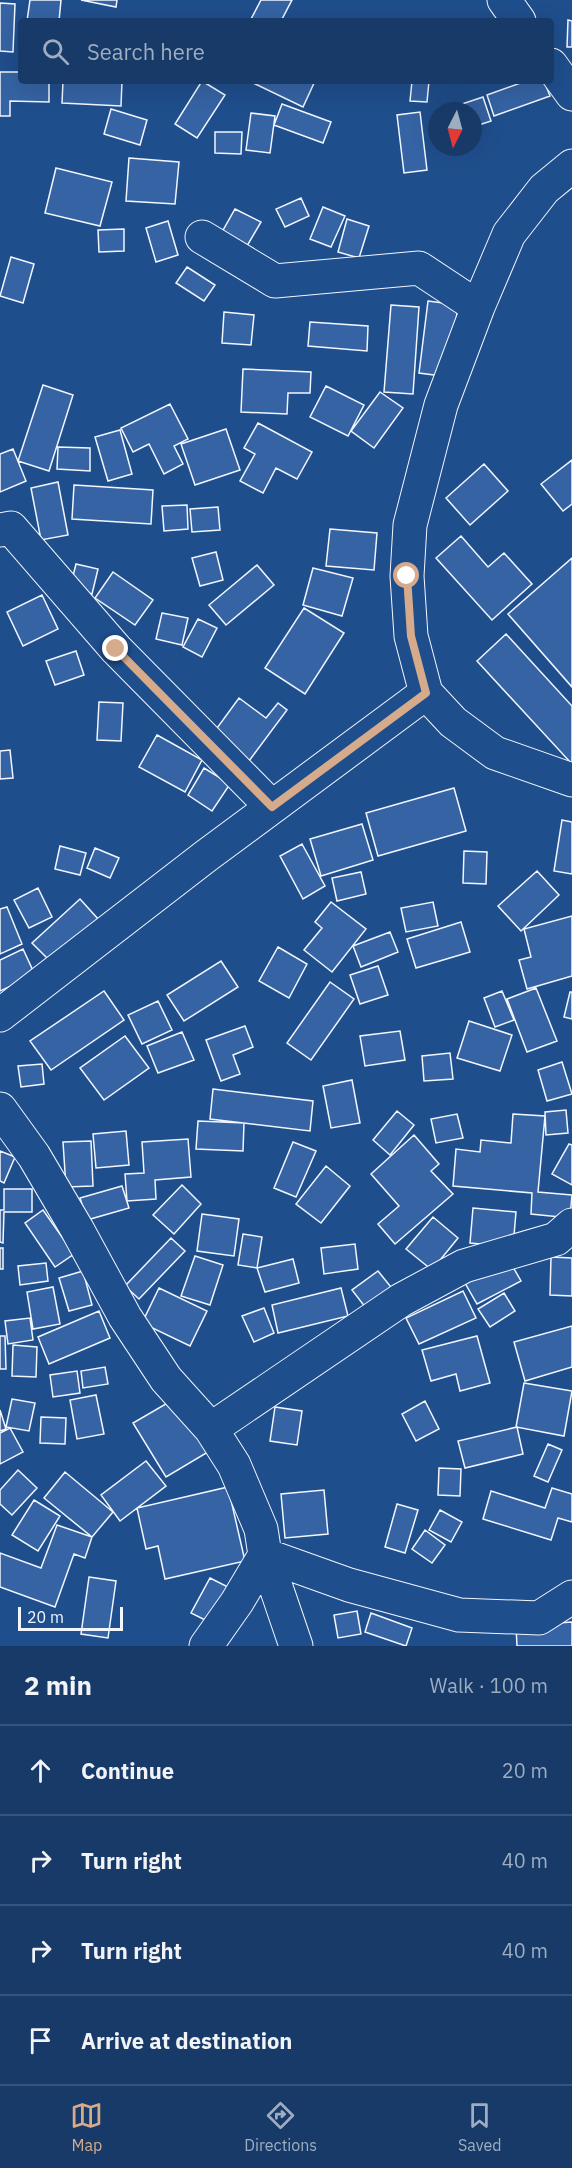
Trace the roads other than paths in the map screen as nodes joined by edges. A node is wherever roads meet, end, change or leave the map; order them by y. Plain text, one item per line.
1 (504, 0) edge
2 (517, 18) edge
3 (554, 69) edge
4 (572, 94) edge
5 (572, 166) edge
6 (202, 237) dead end
7 (478, 307) junction
8 (0, 530) edge
9 (426, 693) junction
10 (572, 780) edge
11 (272, 807) junction
12 (0, 1015) edge
13 (0, 1109) edge
14 (572, 1225) edge
15 (211, 1429) junction
16 (265, 1555) junction
17 (572, 1597) edge
18 (206, 1646) edge
19 (296, 1646) edge

1 - 2 street
3 - 4 street
5 - 7 street
6 - 7 street
7 - 9 street
8 - 11 street
9 - 10 street
9 - 11 street
11 - 12 street
13 - 15 street
14 - 15 street
15 - 16 street
16 - 17 street
16 - 18 street
16 - 19 street

